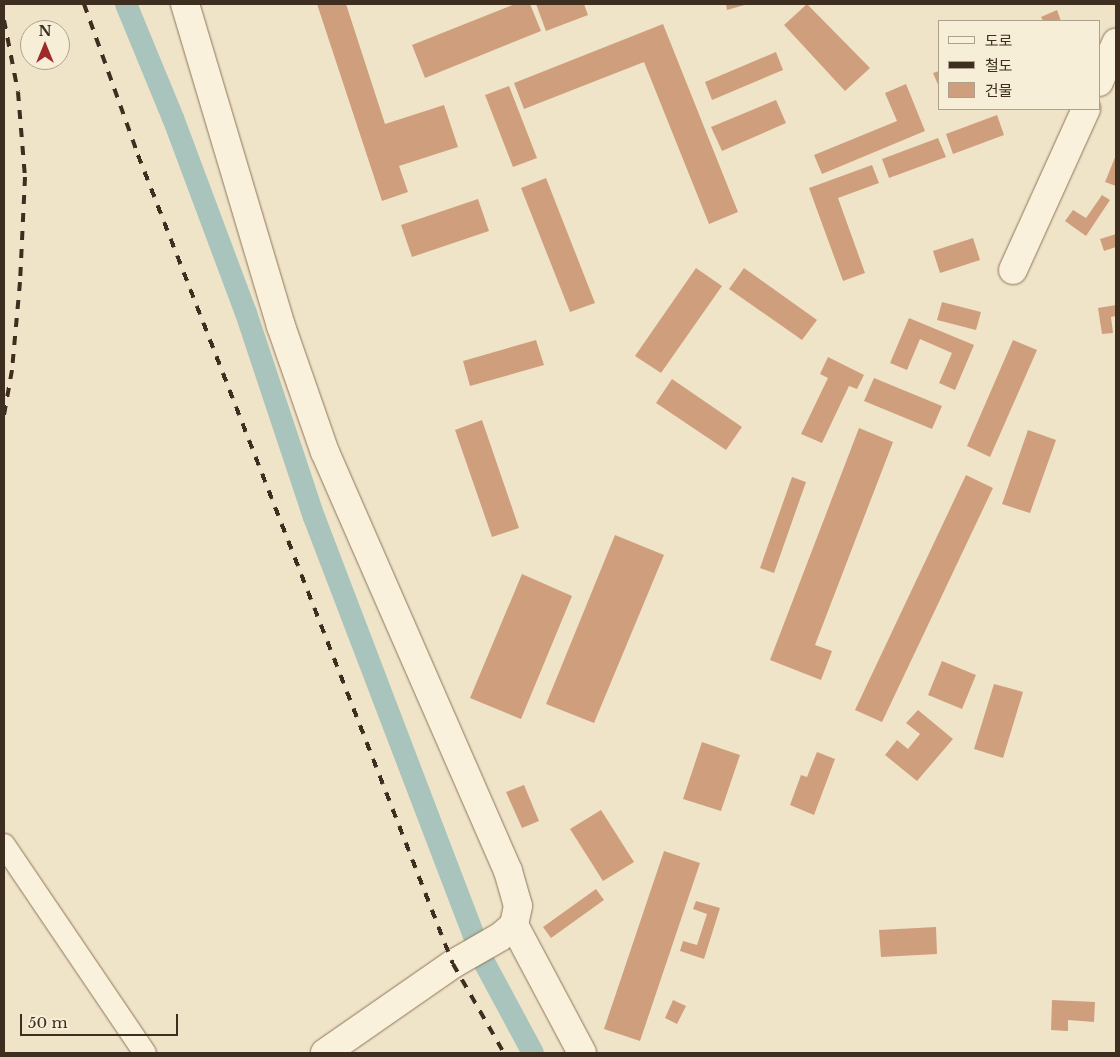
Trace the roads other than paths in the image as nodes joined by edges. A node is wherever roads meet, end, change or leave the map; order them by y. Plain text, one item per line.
1 (185, 4) edge
2 (1116, 44) edge
3 (1100, 80) edge
4 (1086, 110) edge
5 (1013, 270) dead end
6 (4, 845) edge
7 (514, 925) junction
8 (145, 1053) edge
9 (325, 1053) edge
10 (582, 1053) edge

1 - 7 street
2 - 3 street
4 - 5 street
6 - 8 street
7 - 9 street
7 - 10 street

